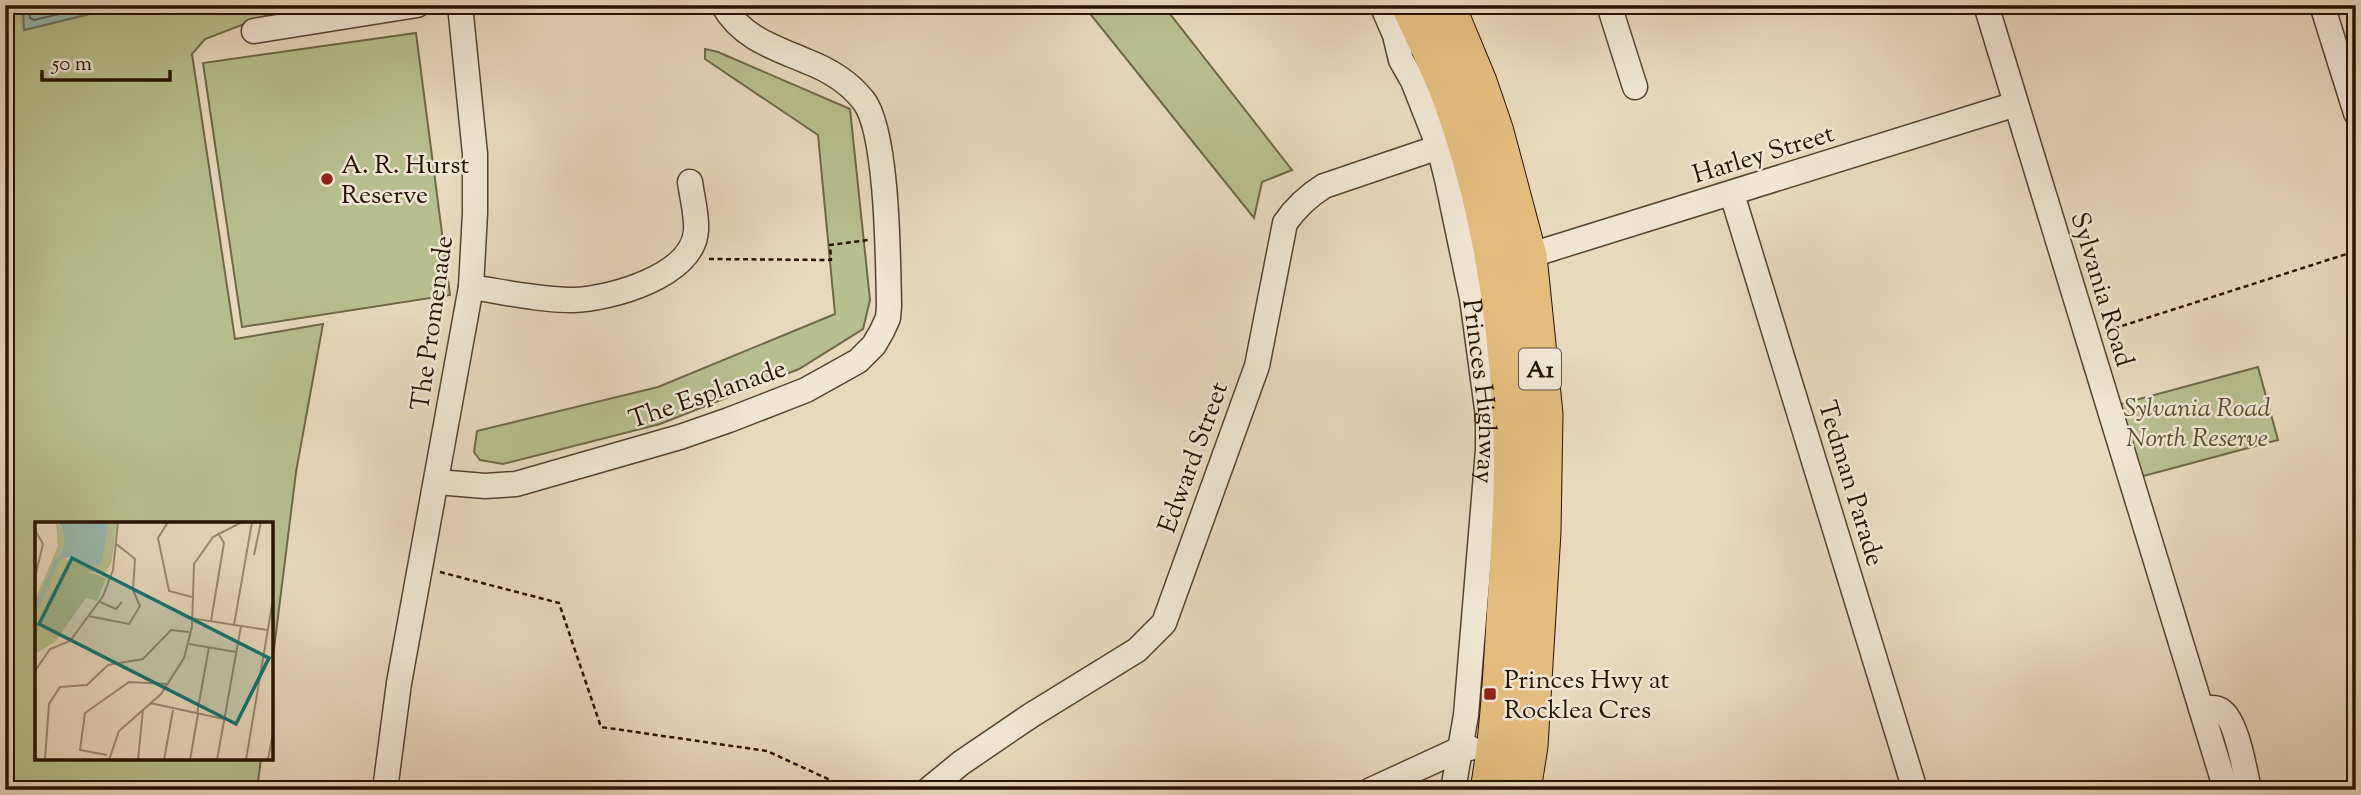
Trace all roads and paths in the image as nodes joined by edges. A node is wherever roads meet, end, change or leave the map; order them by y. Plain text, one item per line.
1 (417, 5) edge
2 (460, 5) edge
3 (723, 5) edge
4 (1382, 5) edge
5 (1410, 5) edge
6 (1446, 5) edge
7 (1609, 5) edge
8 (1986, 5) edge
9 (2322, 5) edge
10 (254, 31) dead end
11 (1635, 87) dead end
12 (2016, 104) junction
13 (2356, 113) edge
14 (1452, 144) junction
15 (690, 182) dead end
16 (1732, 194) junction
17 (887, 237) junction
18 (2356, 251) edge
19 (694, 254) junction
20 (1528, 256) junction
21 (471, 287) junction
22 (2086, 337) junction
23 (437, 482) junction
24 (421, 567) junction
25 (2201, 708) junction
26 (1513, 744) junction
27 (1458, 750) junction
28 (385, 790) edge
29 (852, 790) edge
30 (928, 790) edge
31 (1371, 790) edge
32 (1453, 790) edge
33 (1489, 790) edge
34 (1522, 790) edge
35 (1915, 790) edge
36 (2226, 790) edge
37 (2249, 790) edge

1 - 10 street
2 - 21 street, The Promenade
3 - 17 street, The Esplanade
4 - 14 street, Princes Highway
5 - 14 highway, Princes Highway / A1
6 - 20 highway, Princes Highway / A1
7 - 11 street
8 - 12 street, Sylvania Road
9 - 13 street
12 - 16 street, Harley Street
12 - 22 street, Sylvania Road
14 - 26 highway, Princes Highway / A1
14 - 27 street, Princes Highway
14 - 30 street, Edward Street
15 - 19 street
16 - 20 street, Harley Street
16 - 35 street, Tedman Parade
17 - 19 path
17 - 23 street, The Esplanade
18 - 22 path
19 - 21 street
20 - 26 highway, Princes Highway / A1
21 - 23 street, The Promenade
22 - 25 street, Sylvania Road
23 - 24 street
24 - 28 street
24 - 29 path
25 - 36 street, Sylvania Road
25 - 37 street
26 - 27 street
26 - 33 highway, Princes Highway / A1
26 - 34 highway, Princes Highway / A1
27 - 31 street
27 - 32 street, Princes Highway

